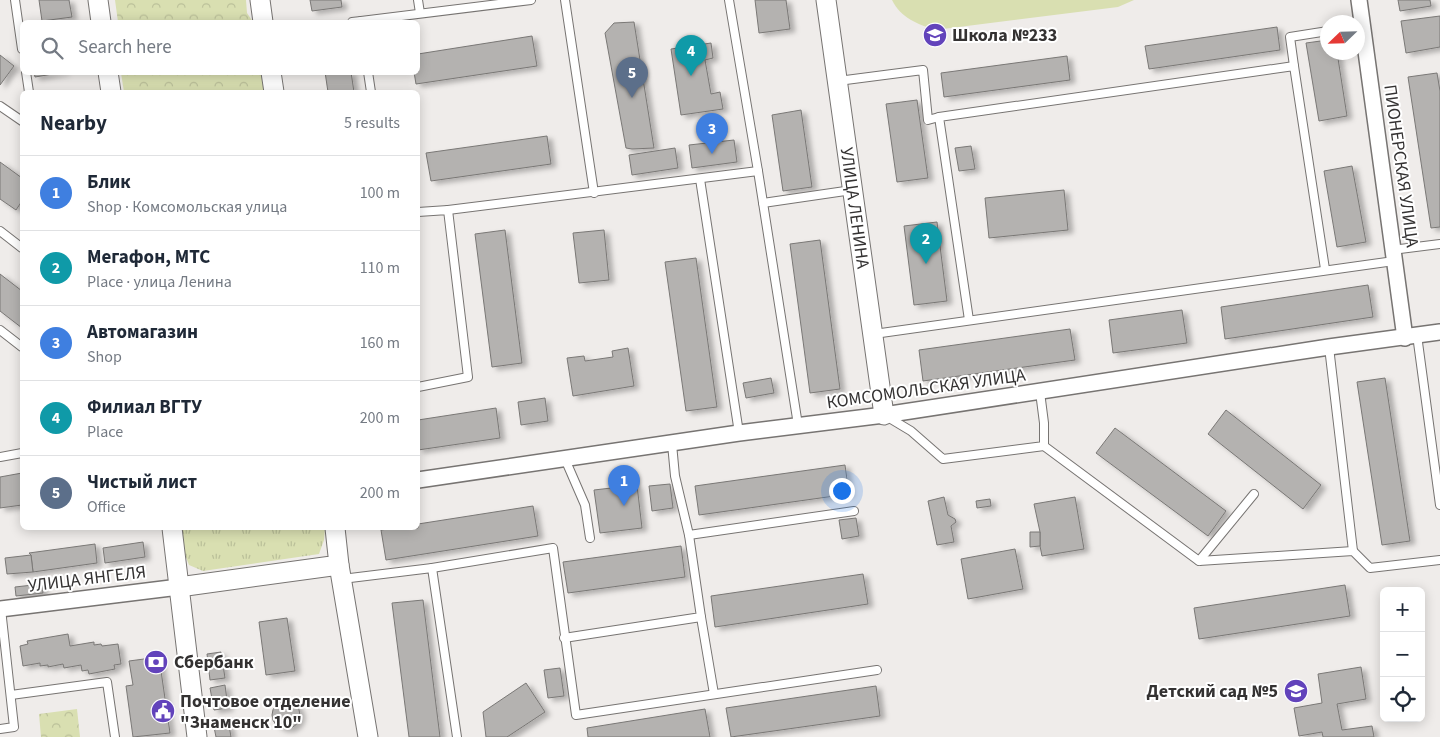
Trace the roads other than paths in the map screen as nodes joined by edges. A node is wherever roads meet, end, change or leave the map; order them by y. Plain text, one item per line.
1 (15, 0) edge
2 (98, 0) edge
3 (260, 0) edge
4 (418, 0) edge
5 (531, 0) edge
6 (565, 0) edge
7 (729, 0) edge
8 (826, 0) edge
9 (1359, 0) edge
10 (420, 13) junction
11 (1360, 15) edge
12 (101, 20) edge
13 (263, 20) edge
14 (374, 20) edge
15 (1320, 32) edge
16 (20, 35) edge
17 (1365, 60) edge
18 (1294, 66) junction
19 (26, 75) edge
20 (108, 75) edge
21 (271, 75) edge
22 (368, 75) edge
23 (838, 81) junction
24 (29, 90) edge
25 (111, 90) edge
26 (274, 90) edge
27 (371, 90) edge
28 (0, 106) edge
29 (939, 117) junction
30 (20, 120) edge
31 (758, 171) junction
32 (700, 179) junction
33 (853, 190) junction
34 (594, 193) junction
35 (763, 204) junction
36 (448, 210) junction
37 (420, 212) edge
38 (0, 232) edge
39 (1440, 244) edge
40 (20, 247) edge
41 (1393, 255) junction
42 (1325, 269) junction
43 (969, 320) junction
44 (0, 330) edge
45 (1440, 332) edge
46 (873, 334) junction
47 (1411, 337) junction
48 (20, 345) edge
49 (1329, 347) junction
50 (420, 387) edge
51 (1040, 392) junction
52 (884, 415) junction
53 (798, 425) junction
54 (739, 433) junction
55 (672, 444) junction
56 (1044, 446) junction
57 (20, 453) edge
58 (0, 456) edge
59 (566, 459) junction
60 (420, 480) edge
61 (1254, 494) dead end
62 (1440, 505) edge
63 (854, 511) dead end
64 (172, 530) edge
65 (335, 530) edge
66 (689, 535) junction
67 (590, 538) dead end
68 (1352, 551) junction
69 (1440, 560) edge
70 (1199, 561) junction
71 (432, 568) junction
72 (340, 572) junction
73 (179, 587) junction
74 (0, 609) edge
75 (701, 617) junction
76 (564, 638) junction
77 (877, 670) dead end
78 (714, 694) junction
79 (11, 695) junction
80 (0, 729) edge
81 (115, 737) edge
82 (197, 737) edge
83 (368, 737) edge
84 (458, 737) edge

1 - 16 lane
2 - 12 street
3 - 13 street
4 - 10 lane
5 - 10 lane
6 - 34 lane
7 - 31 lane
8 - 23 street, УЛИЦА ЛЕНИНА
9 - 11 street, ПИОНЕРСКАЯ УЛИЦА
10 - 14 lane
15 - 18 lane
17 - 41 street, ПИОНЕРСКАЯ УЛИЦА
18 - 29 lane
18 - 42 lane
19 - 24 lane
20 - 25 street
21 - 26 street
22 - 27 lane
23 - 29 lane
23 - 33 street, УЛИЦА ЛЕНИНА
28 - 30 lane
29 - 43 lane
31 - 32 lane
31 - 35 lane
32 - 34 lane
32 - 54 lane
33 - 35 lane
33 - 46 street, УЛИЦА ЛЕНИНА
34 - 36 lane
35 - 53 lane
36 - 37 lane
36 - 50 lane
38 - 40 lane
39 - 41 lane
41 - 42 lane
41 - 47 street, ПИОНЕРСКАЯ УЛИЦА
42 - 43 lane
43 - 46 lane
44 - 48 lane
45 - 47 street, КОМСОМОЛЬСКАЯ УЛИЦА
46 - 52 street, УЛИЦА ЛЕНИНА
47 - 49 street, КОМСОМОЛЬСКАЯ УЛИЦА
47 - 62 lane
49 - 51 street, КОМСОМОЛЬСКАЯ УЛИЦА
49 - 68 lane
51 - 52 street, КОМСОМОЛЬСКАЯ УЛИЦА
51 - 56 lane
52 - 53 street, КОМСОМОЛЬСКАЯ УЛИЦА
52 - 56 lane
53 - 54 street, КОМСОМОЛЬСКАЯ УЛИЦА
54 - 55 street, КОМСОМОЛЬСКАЯ УЛИЦА
55 - 59 street, КОМСОМОЛЬСКАЯ УЛИЦА
55 - 66 lane
56 - 70 lane
57 - 58 lane
59 - 60 street, КОМСОМОЛЬСКАЯ УЛИЦА
59 - 67 lane
61 - 70 lane
63 - 66 lane
64 - 73 street
65 - 72 street
66 - 75 lane
68 - 69 lane
68 - 70 lane
71 - 72 lane
71 - 76 lane
71 - 84 lane
72 - 73 street
72 - 83 street
73 - 74 street, УЛИЦА ЯНГЕЛЯ
73 - 82 street
74 - 79 lane
75 - 76 lane
75 - 78 lane
76 - 78 lane
77 - 78 lane
79 - 80 lane
79 - 81 lane

